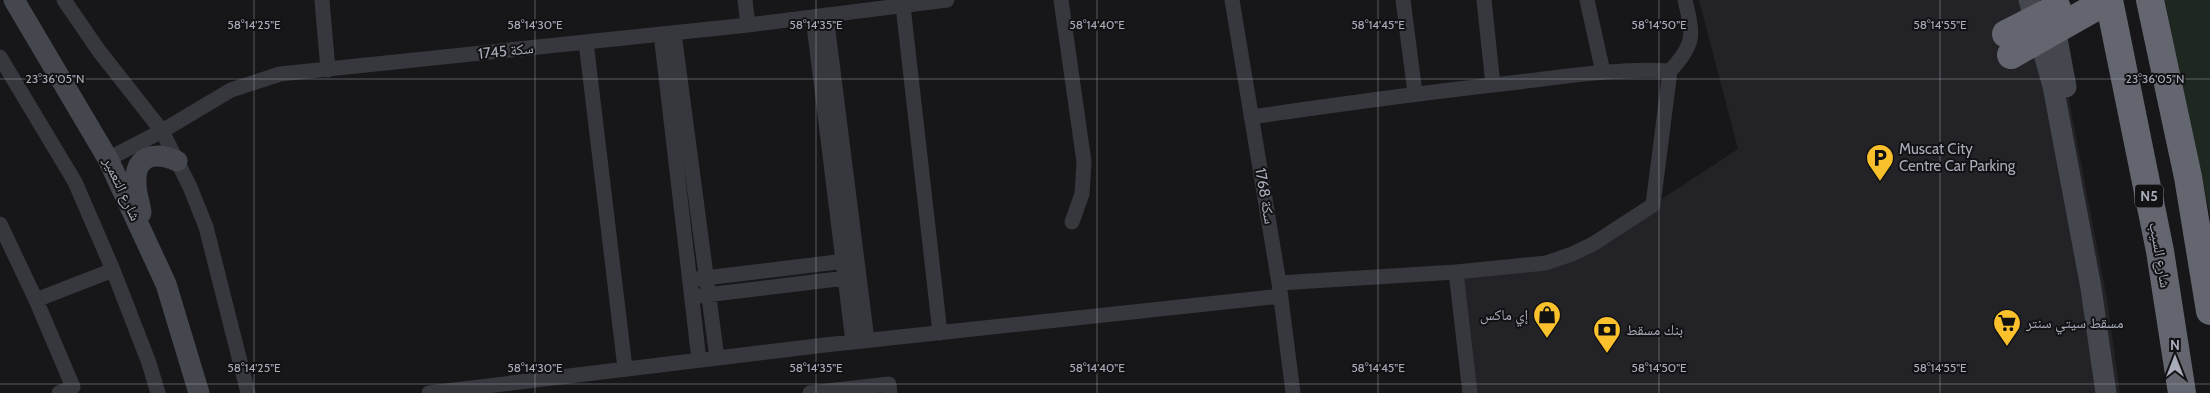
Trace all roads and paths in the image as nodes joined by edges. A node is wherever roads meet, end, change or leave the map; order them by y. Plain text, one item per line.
1 (14, 0) edge
2 (64, 0) edge
3 (322, 0) edge
4 (745, 0) edge
5 (947, 0) edge
6 (1061, 0) edge
7 (1232, 0) edge
8 (1403, 0) edge
9 (1484, 0) edge
10 (1587, 0) edge
11 (1685, 0) edge
12 (2029, 0) edge
13 (2050, 0) edge
14 (2071, 0) edge
15 (2108, 0) edge
16 (2150, 0) edge
17 (923, 2) edge
18 (903, 6) junction
19 (820, 16) junction
20 (748, 25) junction
21 (667, 34) junction
22 (586, 42) junction
23 (0, 56) edge
24 (328, 70) junction
25 (1670, 71) junction
26 (1603, 72) junction
27 (1493, 84) junction
28 (1415, 93) junction
29 (1251, 117) junction
30 (162, 131) junction
31 (108, 159) junction
32 (177, 161) junction
33 (2188, 177) junction
34 (1072, 222) dead end
35 (0, 224) edge
36 (143, 235) junction
37 (2210, 245) edge
38 (850, 260) junction
39 (113, 270) junction
40 (1456, 272) junction
41 (852, 277) junction
42 (706, 278) junction
43 (690, 280) junction
44 (1280, 290) junction
45 (708, 295) junction
46 (692, 296) junction
47 (36, 300) junction
48 (2210, 310) edge
49 (940, 333) junction
50 (860, 341) junction
51 (717, 358) junction
52 (700, 360) junction
53 (625, 368) junction
54 (59, 393) edge
55 (158, 393) edge
56 (199, 393) edge
57 (248, 393) edge
58 (429, 393) edge
59 (810, 393) edge
60 (890, 393) edge
61 (1293, 393) edge
62 (1470, 393) edge
63 (2106, 393) edge
64 (2120, 393) edge
65 (2182, 393) edge

1 - 31 street, شارع التعمير
2 - 30 street
3 - 24 street
4 - 20 street
5 - 17 street, سكة 1745
6 - 34 street
7 - 29 street, سكة 1768
8 - 28 street
9 - 27 street
10 - 26 street
11 - 25 street
12 - 63 street
13 - 64 street
14 - 15 highway
15 - 65 highway, شارع السيب / N5
16 - 33 highway
17 - 18 street, سكة 1745
18 - 19 street, سكة 1745
18 - 49 street
19 - 20 street, سكة 1745
19 - 38 street
20 - 21 street, سكة 1745
21 - 22 street, سكة 1745
21 - 42 street
21 - 43 street
22 - 24 street, سكة 1745
22 - 53 street
23 - 39 street
24 - 30 street, سكة 1745
25 - 26 street
25 - 40 street
26 - 27 street
27 - 28 street
28 - 29 street
29 - 44 street, سكة 1768
30 - 31 street, سكة 1745
30 - 32 street
31 - 36 street, شارع التعمير
32 - 36 street
32 - 57 street
33 - 37 highway
33 - 48 highway
35 - 47 street
36 - 56 street, شارع التعمير
38 - 41 street
38 - 42 street
39 - 47 street
39 - 55 street
40 - 44 street
40 - 62 street
41 - 45 street
41 - 50 street
42 - 43 street
42 - 45 street
43 - 46 street
44 - 49 street
44 - 61 street, سكة 1768
45 - 46 street
45 - 51 street
46 - 52 street
47 - 54 street
49 - 50 street
50 - 51 street
51 - 52 street
52 - 53 street
53 - 58 street
59 - 60 street

